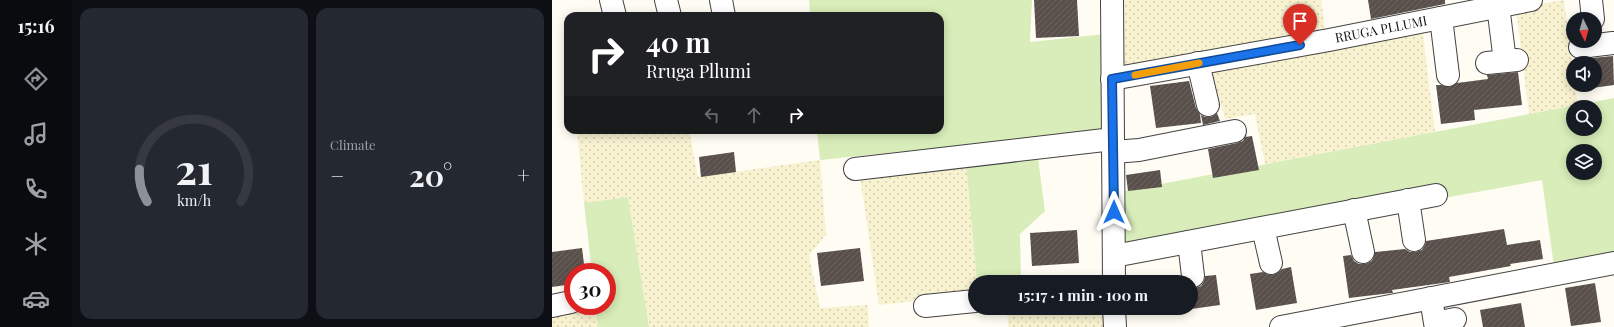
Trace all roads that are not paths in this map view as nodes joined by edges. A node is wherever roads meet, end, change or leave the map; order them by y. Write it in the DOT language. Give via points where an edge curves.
graph roads {
  1 [pos="611,0"];
  2 [pos="666,0"];
  3 [pos="721,0"];
  4 [pos="1112,0"];
  5 [pos="1531,0"];
  6 [pos="1591,0"];
  7 [pos="1498,6"];
  8 [pos="614,12"];
  9 [pos="669,12"];
  10 [pos="723,12"];
  11 [pos="1592,12"];
  12 [pos="1441,18"];
  13 [pos="1503,61"];
  14 [pos="1198,63"];
  15 [pos="1448,75"];
  16 [pos="1112,79"];
  17 [pos="1208,105"];
  18 [pos="1235,131"];
  19 [pos="1113,146"];
  20 [pos="855,169"];
  21 [pos="1436,195"];
  22 [pos="1408,200"];
  23 [pos="1354,210"];
  24 [pos="1263,228"];
  25 [pos="1414,240"];
  26 [pos="1189,242"];
  27 [pos="1362,252"];
  28 [pos="1114,256"];
  29 [pos="1271,263"];
  30 [pos="1614,263"];
  31 [pos="1562,273"];
  32 [pos="1114,275"];
  33 [pos="1193,275"];
  34 [pos="1584,280"];
  35 [pos="1430,298"];
  36 [pos="968,302"];
  37 [pos="925,306"];
  38 [pos="1114,315"];
  39 [pos="1374,318"];
  40 [pos="1455,319"];
  41 [pos="1115,327"];
  42 [pos="1281,327"];
  1 -- 8 [label="street"];
  2 -- 9 [label="street"];
  3 -- 10 [label="street"];
  4 -- 16 [label="street"];
  5 -- 7 [label="street, RRUGA PLLUMI"];
  6 -- 11 [label="street"];
  7 -- 12 [label="street, RRUGA PLLUMI"];
  7 -- 13 [label="street"];
  12 -- 14 [label="street, RRUGA PLLUMI"];
  12 -- 15 [label="street"];
  14 -- 16 [label="street, RRUGA PLLUMI"];
  14 -- 17 [label="street"];
  16 -- 19 [label="street"];
  18 -- 19 [label="street" via="1139,150"];
  19 -- 20 [label="street"];
  19 -- 28 [label="street"];
  21 -- 22 [label="street"];
  22 -- 23 [label="street"];
  22 -- 25 [label="street"];
  23 -- 24 [label="street"];
  23 -- 27 [label="street"];
  24 -- 26 [label="street"];
  24 -- 29 [label="street"];
  26 -- 28 [label="street"];
  26 -- 33 [label="street"];
  28 -- 32 [label="street"];
  30 -- 31 [label="street"];
  31 -- 34 [label="street" via="1566,283"];
  31 -- 35 [label="street" via="1501,294"];
  35 -- 39 [label="street"];
  35 -- 40 [label="street" via="1435,323"];
  36 -- 37 [label="street"];
  38 -- 41 [label="street"];
  39 -- 42 [label="street"];
}
